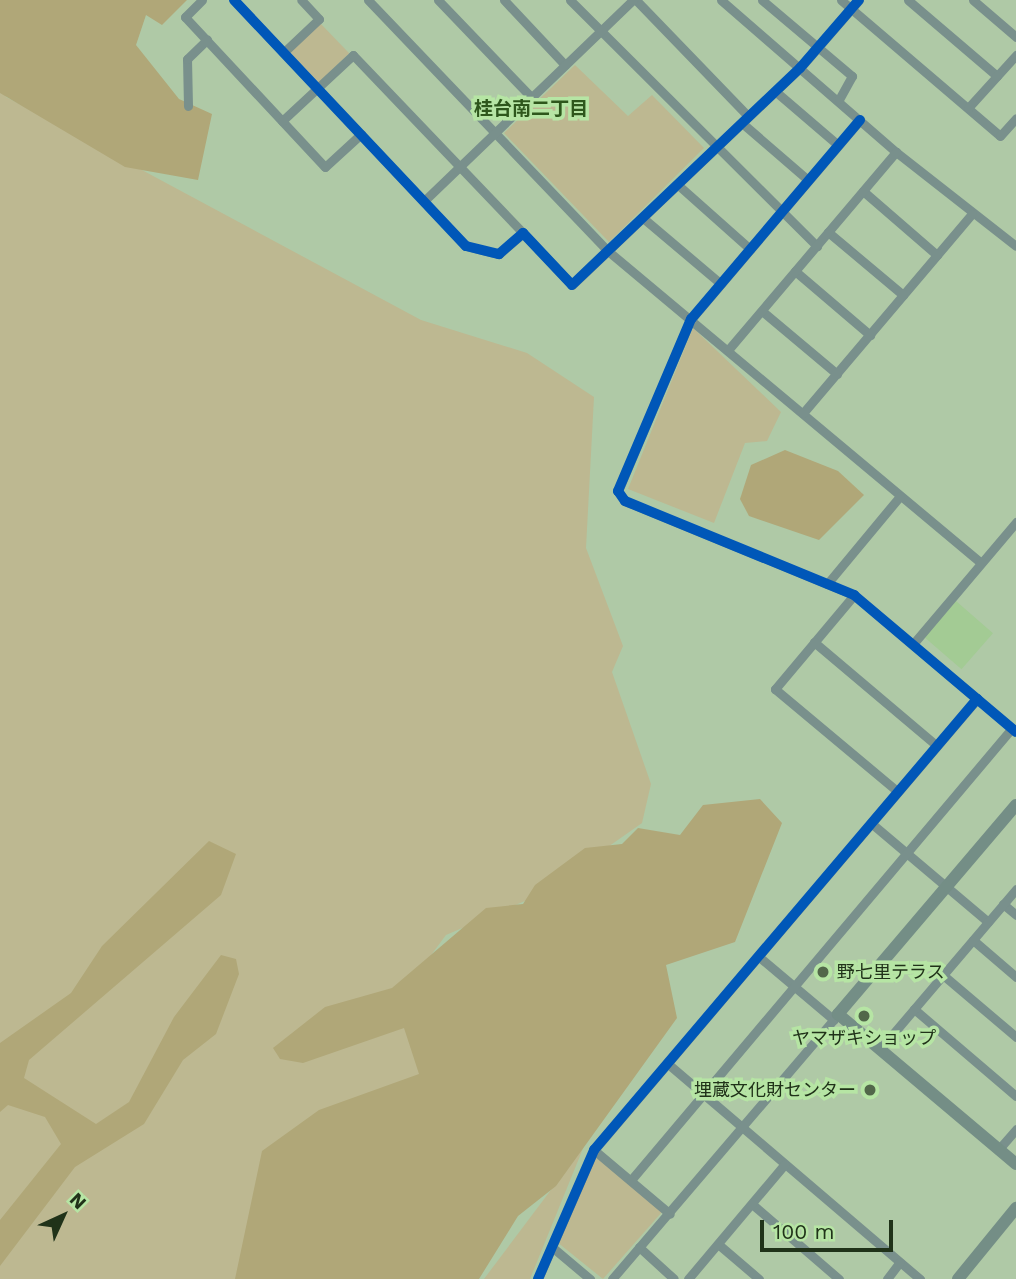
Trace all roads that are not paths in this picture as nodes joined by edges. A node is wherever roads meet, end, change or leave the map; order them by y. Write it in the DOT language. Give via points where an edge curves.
graph roads {
  1 [pos="202,0"];
  2 [pos="234,0"];
  3 [pos="301,0"];
  4 [pos="369,0"];
  5 [pos="438,0"];
  6 [pos="504,0"];
  7 [pos="570,0"];
  8 [pos="635,0"];
  9 [pos="721,0"];
  10 [pos="762,0"];
  11 [pos="841,0"];
  12 [pos="859,0"];
  13 [pos="908,0"];
  14 [pos="972,0"];
  15 [pos="852,9"];
  16 [pos="601,32"];
  17 [pos="1016,37"];
  18 [pos="207,40"];
  19 [pos="817,48"];
  20 [pos="284,52"];
  21 [pos="1016,55"];
  22 [pos="565,65"];
  23 [pos="800,68"];
  24 [pos="997,76"];
  25 [pos="317,86"];
  26 [pos="775,91"];
  27 [pos="531,97"];
  28 [pos="839,99"];
  29 [pos="188,106"];
  30 [pos="968,108"];
  31 [pos="1016,118"];
  32 [pos="745,120"];
  33 [pos="860,120"];
  34 [pos="282,121"];
  35 [pos="495,132"];
  36 [pos="361,134"];
  37 [pos="838,145"];
  38 [pos="714,150"];
  39 [pos="896,152"];
  40 [pos="460,166"];
  41 [pos="808,180"];
  42 [pos="677,184"];
  43 [pos="863,191"];
  44 [pos="425,200"];
  45 [pos="779,214"];
  46 [pos="972,214"];
  47 [pos="643,218"];
  48 [pos="828,232"];
  49 [pos="523,233"];
  50 [pos="817,246"];
  51 [pos="1016,246"];
  52 [pos="750,249"];
  53 [pos="608,250"];
  54 [pos="937,255"];
  55 [pos="795,271"];
  56 [pos="721,284"];
  57 [pos="904,295"];
  58 [pos="762,311"];
  59 [pos="691,319"];
  60 [pos="870,335"];
  61 [pos="728,350"];
  62 [pos="837,374"];
  63 [pos="803,413"];
  64 [pos="901,496"];
  65 [pos="1016,522"];
  66 [pos="981,563"];
  67 [pos="827,584"];
  68 [pos="854,595"];
  69 [pos="814,642"];
  70 [pos="913,644"];
  71 [pos="977,699"];
  72 [pos="1014,730"];
  73 [pos="937,746"];
  74 [pos="898,792"];
  75 [pos="1016,805"];
  76 [pos="871,824"];
  77 [pos="906,853"];
  78 [pos="947,887"];
  79 [pos="1016,889"];
  80 [pos="1003,904"];
  81 [pos="1016,915"];
  82 [pos="988,922"];
  83 [pos="973,940"];
  84 [pos="758,956"];
  85 [pos="943,975"];
  86 [pos="1016,977"];
  87 [pos="794,986"];
  88 [pos="914,1009"];
  89 [pos="836,1017"];
  90 [pos="1016,1037"];
  91 [pos="880,1049"];
  92 [pos="667,1063"];
  93 [pos="702,1094"];
  94 [pos="1016,1096"];
  95 [pos="743,1129"];
  96 [pos="1016,1129"];
  97 [pos="594,1150"];
  98 [pos="998,1150"];
  99 [pos="785,1164"];
  100 [pos="1016,1164"];
  101 [pos="631,1180"];
  102 [pos="752,1205"];
  103 [pos="1016,1208"];
  104 [pos="670,1214"];
  105 [pos="718,1244"];
  106 [pos="552,1247"];
  107 [pos="639,1247"];
  108 [pos="900,1262"];
  109 [pos="538,1279"];
  110 [pos="590,1279"];
  111 [pos="612,1279"];
  112 [pos="674,1279"];
  113 [pos="688,1279"];
  114 [pos="759,1279"];
  115 [pos="839,1279"];
  116 [pos="887,1279"];
  117 [pos="920,1279"];
  118 [pos="958,1279"];
  1 -- 18 [label="street" via="185,17"];
  2 -- 20 [label="street"];
  3 -- 20 [label="street" via="319,19"];
  4 -- 35 [label="street"];
  5 -- 27 [label="street"];
  6 -- 22 [label="street"];
  7 -- 16 [label="street"];
  8 -- 16 [label="street"];
  8 -- 32 [label="street"];
  9 -- 23 [label="street"];
  10 -- 19 [label="street"];
  11 -- 15 [label="street"];
  12 -- 15 [label="street"];
  13 -- 24 [label="street"];
  14 -- 17 [label="street"];
  15 -- 19 [label="street"];
  15 -- 30 [label="street"];
  16 -- 22 [label="street"];
  16 -- 38 [label="street"];
  18 -- 29 [label="street" via="187,59"];
  18 -- 34 [label="street"];
  19 -- 23 [label="street"];
  19 -- 28 [label="street" via="852,76"];
  20 -- 25 [label="street"];
  21 -- 24 [label="street"];
  22 -- 27 [label="street"];
  23 -- 26 [label="street"];
  23 -- 28 [label="street"];
  24 -- 30 [label="street"];
  25 -- 34 [label="street"];
  25 -- 36 [label="street"];
  25 -- 40 [label="street" via="353,55"];
  26 -- 32 [label="street"];
  26 -- 37 [label="street"];
  27 -- 35 [label="street"];
  28 -- 33 [label="street"];
  30 -- 31 [label="street" via="1000,136"];
  32 -- 38 [label="street"];
  32 -- 41 [label="street"];
  33 -- 37 [label="street"];
  33 -- 39 [label="street"];
  34 -- 36 [label="street" via="325,167"];
  35 -- 40 [label="street"];
  35 -- 53 [label="street"];
  36 -- 44 [label="street"];
  37 -- 41 [label="street"];
  38 -- 42 [label="street"];
  38 -- 45 [label="street"];
  39 -- 43 [label="street"];
  39 -- 46 [label="street"];
  40 -- 44 [label="street"];
  40 -- 49 [label="street"];
  41 -- 45 [label="street"];
  42 -- 47 [label="street"];
  42 -- 52 [label="street"];
  43 -- 48 [label="street"];
  43 -- 54 [label="street"];
  44 -- 49 [label="street" via="466,246 499,254"];
  45 -- 50 [label="street"];
  45 -- 52 [label="street"];
  46 -- 51 [label="street"];
  46 -- 54 [label="street"];
  47 -- 53 [label="street"];
  47 -- 56 [label="street"];
  48 -- 50 [label="street"];
  48 -- 57 [label="street"];
  49 -- 53 [label="street" via="572,285"];
  50 -- 55 [label="street"];
  52 -- 56 [label="street"];
  53 -- 59 [label="street"];
  54 -- 57 [label="street"];
  55 -- 58 [label="street"];
  55 -- 60 [label="street"];
  56 -- 59 [label="street"];
  57 -- 60 [label="street"];
  58 -- 61 [label="street"];
  58 -- 62 [label="street"];
  59 -- 61 [label="street"];
  59 -- 67 [label="street" via="618,491 625,501"];
  60 -- 62 [label="street"];
  61 -- 63 [label="street"];
  62 -- 63 [label="street"];
  63 -- 64 [label="street"];
  64 -- 66 [label="street"];
  64 -- 67 [label="street"];
  65 -- 66 [label="street"];
  66 -- 70 [label="street"];
  67 -- 68 [label="street"];
  68 -- 69 [label="street"];
  68 -- 70 [label="street"];
  69 -- 73 [label="street"];
  69 -- 74 [label="street" via="775,689"];
  70 -- 71 [label="street"];
  71 -- 72 [label="street"];
  71 -- 73 [label="street"];
  72 -- 77 [label="street"];
  73 -- 74 [label="street"];
  74 -- 76 [label="street"];
  75 -- 78 [label="street"];
  76 -- 77 [label="street"];
  76 -- 84 [label="street"];
  77 -- 78 [label="street"];
  77 -- 87 [label="street"];
  78 -- 82 [label="street"];
  78 -- 89 [label="street"];
  79 -- 80 [label="street"];
  80 -- 81 [label="street"];
  80 -- 82 [label="street"];
  82 -- 83 [label="street"];
  83 -- 85 [label="street"];
  83 -- 86 [label="street"];
  84 -- 87 [label="street"];
  84 -- 92 [label="street"];
  85 -- 88 [label="street"];
  85 -- 90 [label="street"];
  87 -- 89 [label="street"];
  87 -- 93 [label="street"];
  88 -- 91 [label="street"];
  88 -- 94 [label="street"];
  89 -- 91 [label="street"];
  89 -- 95 [label="street"];
  91 -- 98 [label="street"];
  92 -- 93 [label="street"];
  92 -- 97 [label="street"];
  93 -- 95 [label="street"];
  93 -- 101 [label="street"];
  95 -- 99 [label="street"];
  95 -- 104 [label="street"];
  96 -- 98 [label="street"];
  97 -- 101 [label="street"];
  97 -- 106 [label="street"];
  98 -- 100 [label="street"];
  99 -- 102 [label="street"];
  99 -- 108 [label="street"];
  101 -- 104 [label="street"];
  102 -- 105 [label="street"];
  102 -- 115 [label="street"];
  103 -- 118 [label="street"];
  104 -- 107 [label="street"];
  105 -- 113 [label="street"];
  105 -- 114 [label="street"];
  106 -- 109 [label="street"];
  106 -- 110 [label="street"];
  107 -- 111 [label="street"];
  107 -- 112 [label="street"];
  108 -- 116 [label="street"];
  108 -- 117 [label="street"];
}
